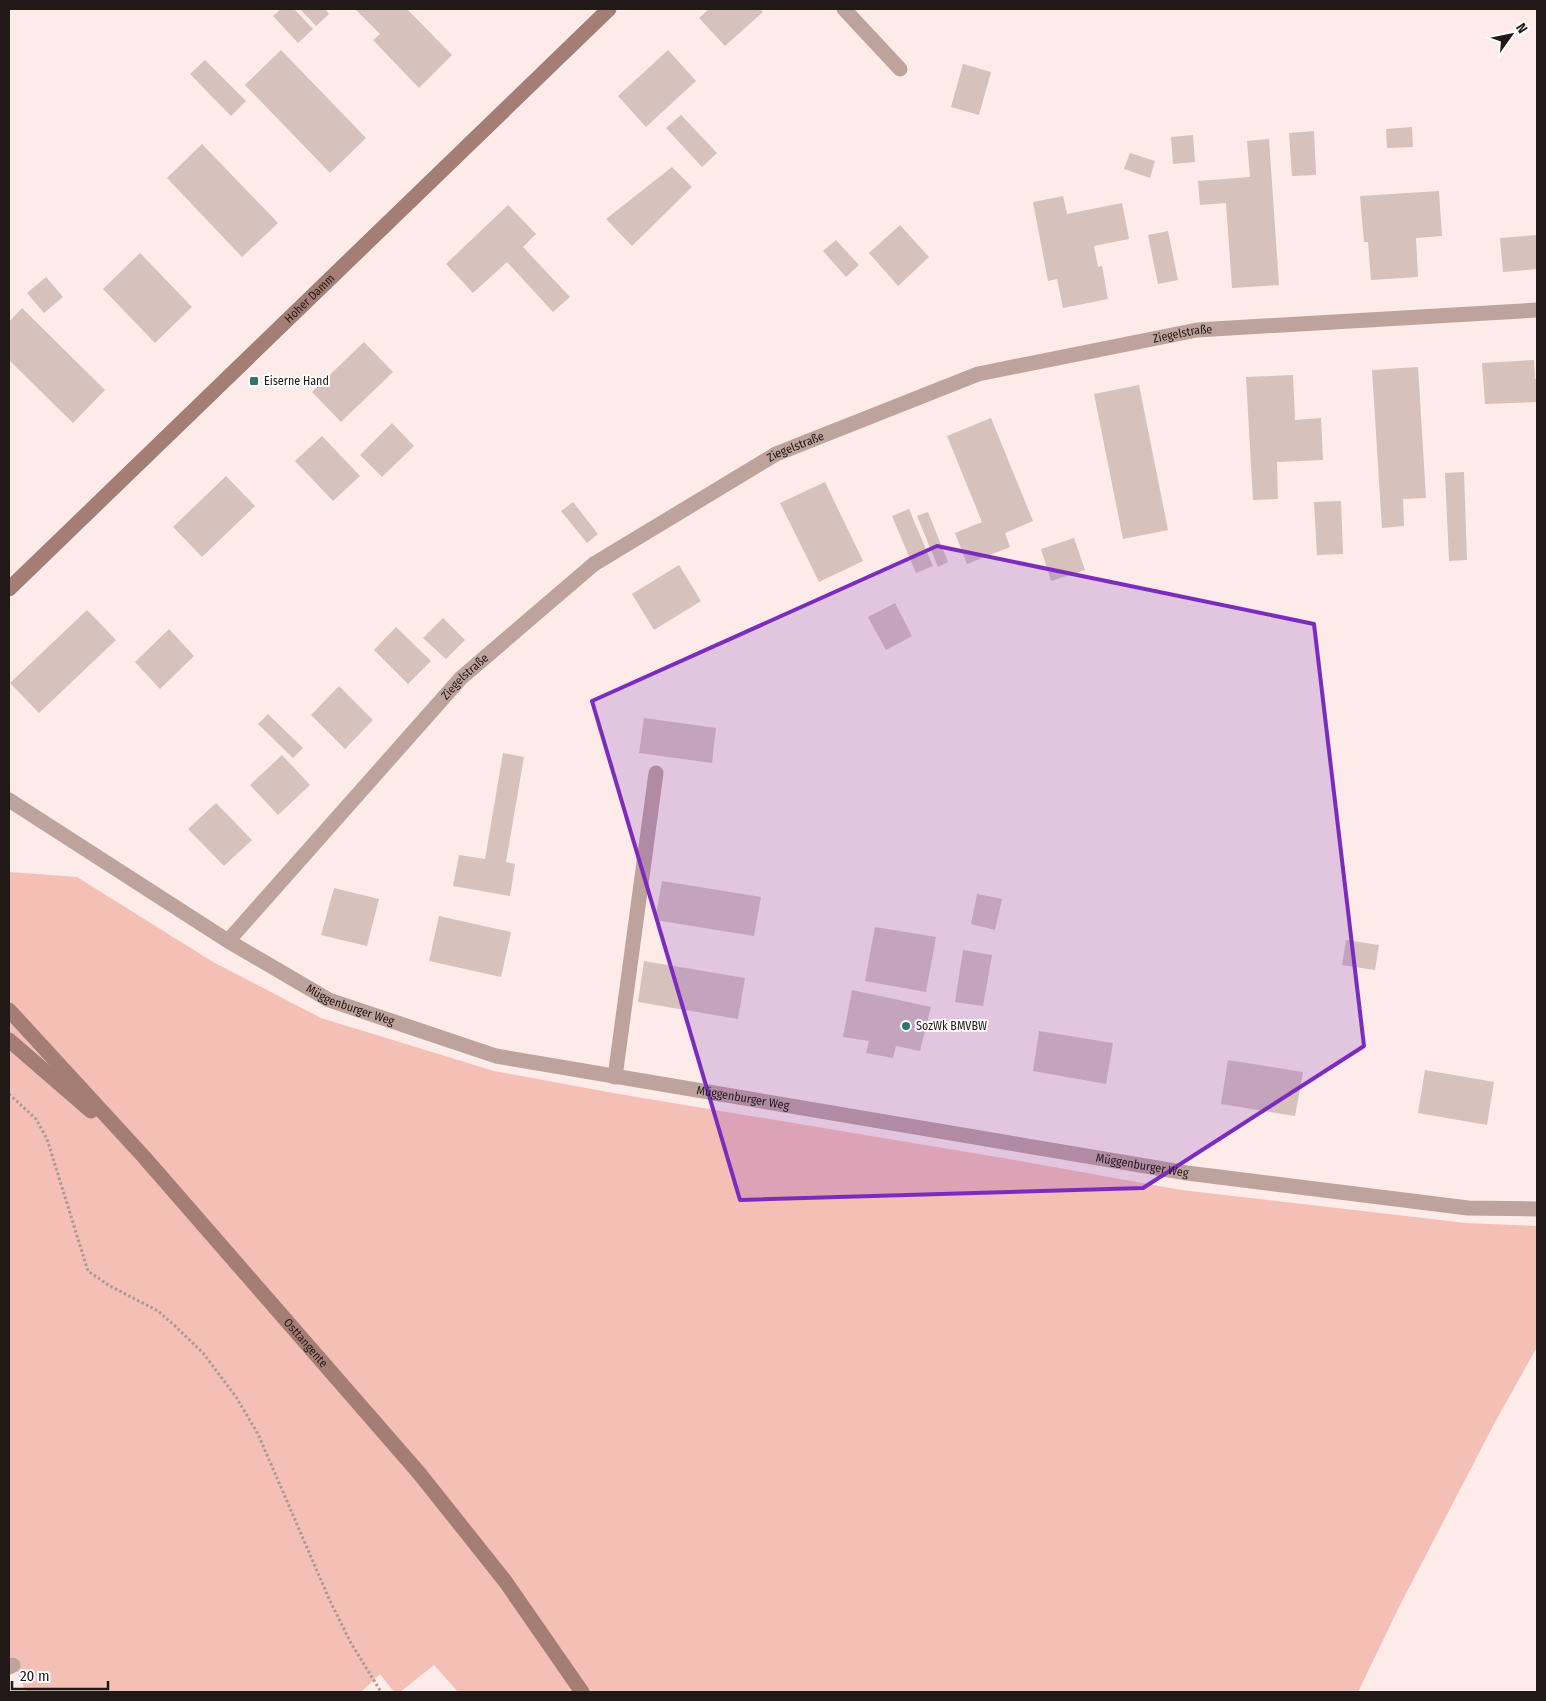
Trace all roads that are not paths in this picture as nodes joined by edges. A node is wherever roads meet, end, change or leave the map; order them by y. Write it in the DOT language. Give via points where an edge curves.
graph roads {
  1 [pos="609,9"];
  2 [pos="844,9"];
  3 [pos="900,69"];
  4 [pos="1537,310"];
  5 [pos="9,589"];
  6 [pos="656,773"];
  7 [pos="9,800"];
  8 [pos="228,941"];
  9 [pos="9,1010"];
  10 [pos="9,1040"];
  11 [pos="615,1077"];
  12 [pos="144,1157"];
  13 [pos="1537,1209"];
  14 [pos="582,1692"];
  1 -- 5 [label="main road, Hoher Damm"];
  2 -- 3 [label="street"];
  4 -- 8 [label="street, Ziegelstraße" via="1197,330 978,374 776,454 594,564 461,678"];
  6 -- 11 [label="street"];
  7 -- 8 [label="street, Müggenburger Weg"];
  8 -- 11 [label="street, Müggenburger Weg" via="329,1000 496,1056"];
  9 -- 12 [label="main road, Osttangente"];
  10 -- 12 [label="main road"];
  11 -- 13 [label="street, Müggenburger Weg" via="1187,1173 1468,1208"];
  12 -- 14 [label="main road, Osttangente" via="419,1473 505,1580"];
}
